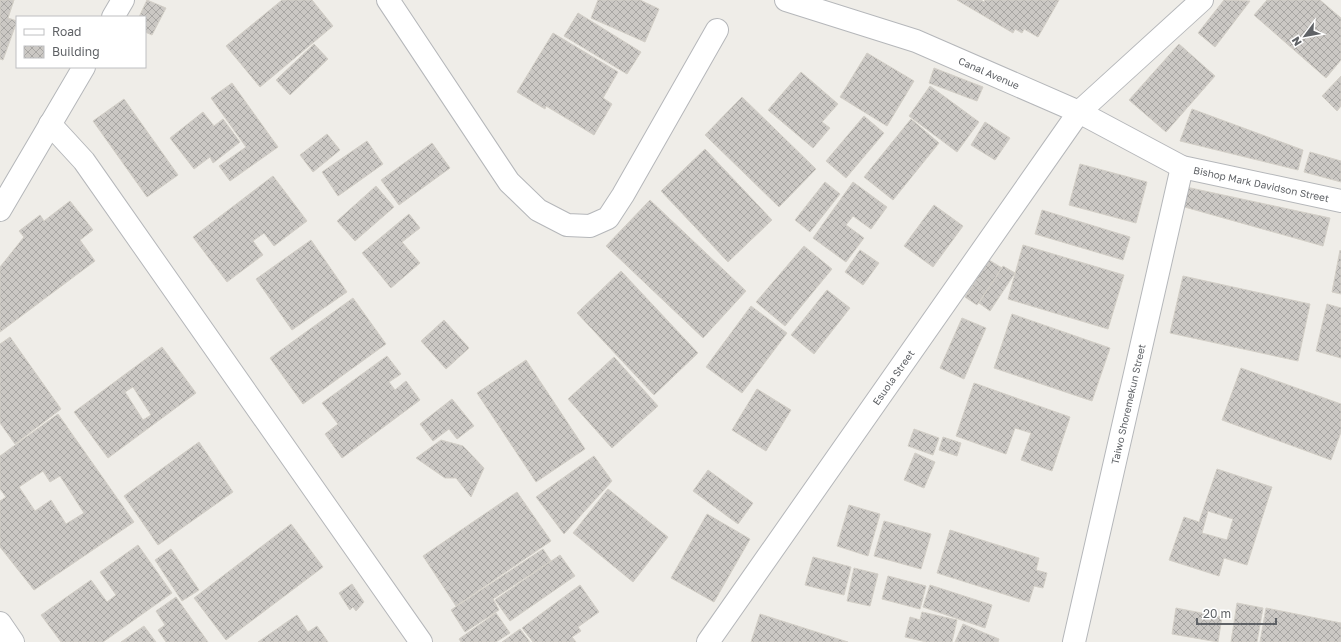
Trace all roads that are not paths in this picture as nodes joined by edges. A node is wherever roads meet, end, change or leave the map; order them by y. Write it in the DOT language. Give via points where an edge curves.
graph roads {
  1 [pos="123,0"];
  2 [pos="388,0"];
  3 [pos="786,0"];
  4 [pos="1202,0"];
  5 [pos="114,16"];
  6 [pos="717,30"];
  7 [pos="83,68"];
  8 [pos="1079,112"];
  9 [pos="50,124"];
  10 [pos="1182,167"];
  11 [pos="1341,201"];
  12 [pos="0,210"];
  13 [pos="0,623"];
  14 [pos="13,642"];
  15 [pos="421,642"];
  16 [pos="708,642"];
  17 [pos="1074,642"];
  1 -- 5 [label="street"];
  2 -- 6 [label="street" via="509,182 538,210 567,225 590,226 608,218"];
  3 -- 8 [label="street, Canal Avenue" via="916,41"];
  4 -- 8 [label="street, Esuola Street"];
  7 -- 9 [label="street"];
  8 -- 10 [label="street, Canal Avenue"];
  8 -- 16 [label="street, Esuola Street"];
  9 -- 12 [label="street"];
  9 -- 15 [label="street" via="84,161"];
  10 -- 11 [label="street, Bishop Mark Davidson Street"];
  10 -- 17 [label="street, Taiwo Shoremekun Street"];
  13 -- 14 [label="street"];
}
